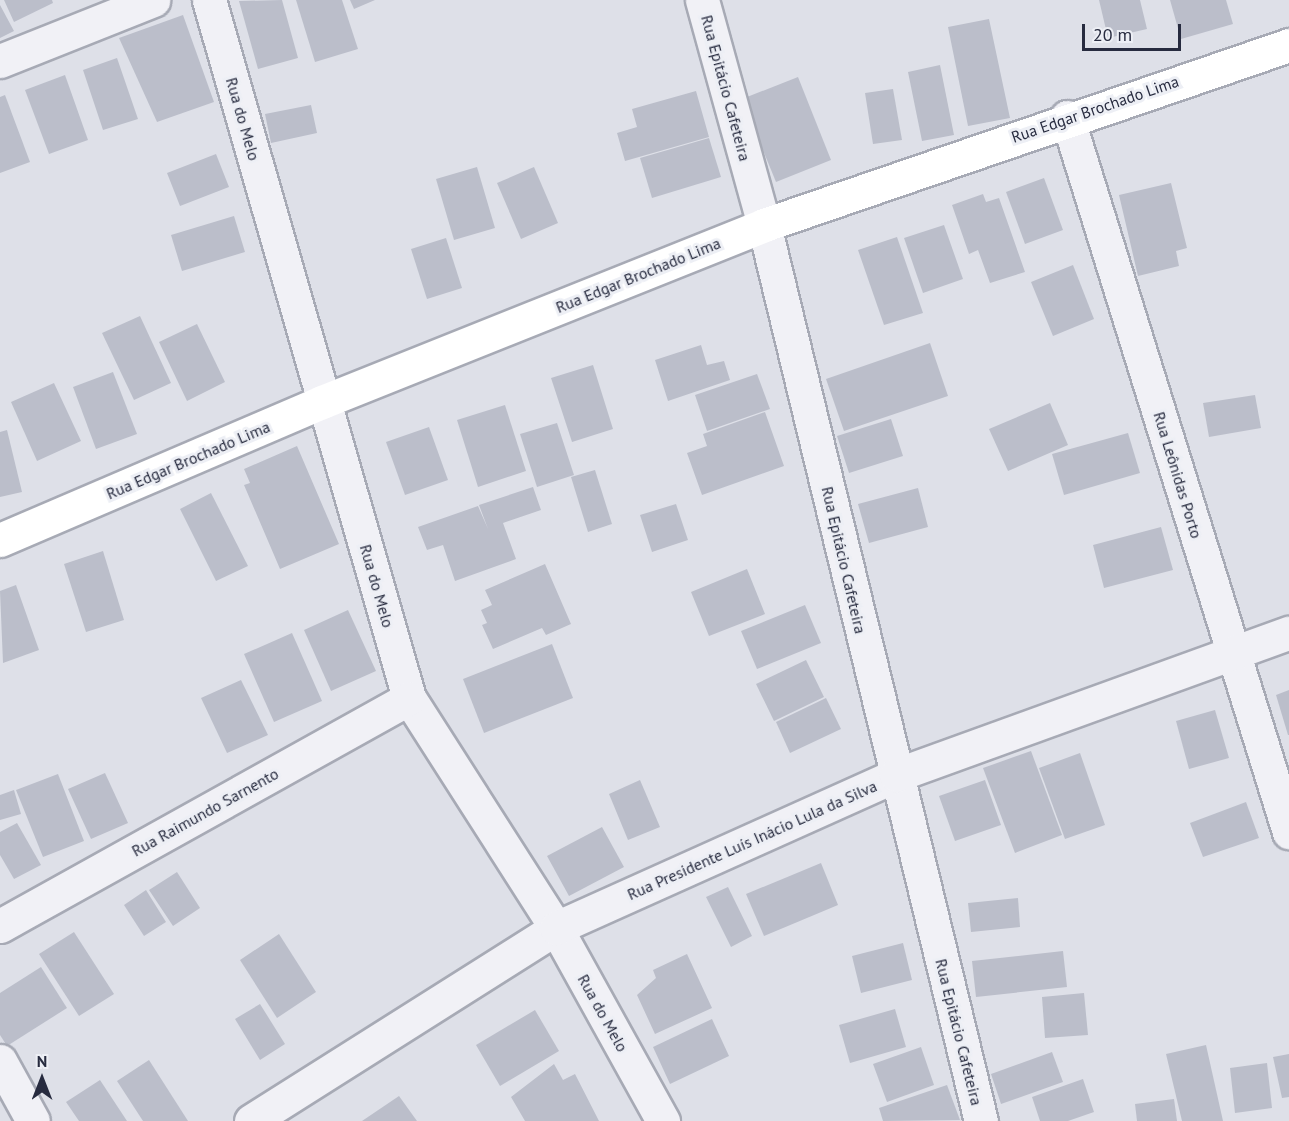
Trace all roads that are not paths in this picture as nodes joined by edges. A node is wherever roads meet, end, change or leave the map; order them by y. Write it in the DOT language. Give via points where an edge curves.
graph roads {
  1 [pos="153,0"];
  2 [pos="209,0"];
  3 [pos="702,0"];
  4 [pos="1289,45"];
  5 [pos="0,61"];
  6 [pos="1067,117"];
  7 [pos="764,225"];
  8 [pos="322,402"];
  9 [pos="0,540"];
  10 [pos="1289,633"];
  11 [pos="1233,651"];
  12 [pos="410,698"];
  13 [pos="896,775"];
  14 [pos="1289,832"];
  15 [pos="0,926"];
  16 [pos="556,928"];
  17 [pos="0,1061"];
  18 [pos="33,1121"];
  19 [pos="251,1121"];
  20 [pos="663,1121"];
  21 [pos="981,1121"];
  1 -- 5 [label="street"];
  2 -- 8 [label="street, Rua do Melo"];
  3 -- 7 [label="street, Rua Epitácio Cafeteira"];
  4 -- 6 [label="main road, Rua Edgar Brochado Lima"];
  6 -- 7 [label="main road, Rua Edgar Brochado Lima"];
  6 -- 11 [label="street, Rua Leônidas Porto"];
  7 -- 8 [label="main road, Rua Edgar Brochado Lima"];
  7 -- 13 [label="street, Rua Epitácio Cafeteira"];
  8 -- 9 [label="main road, Rua Edgar Brochado Lima"];
  8 -- 12 [label="street, Rua do Melo"];
  10 -- 11 [label="street, Rua Presidente Luís Inácio Lula da Silva"];
  11 -- 13 [label="street, Rua Presidente Luís Inácio Lula da Silva"];
  11 -- 14 [label="street, Rua Leônidas Porto"];
  12 -- 15 [label="street, Rua Raimundo Sarnento"];
  12 -- 16 [label="street, Rua do Melo"];
  13 -- 16 [label="street, Rua Presidente Luís Inácio Lula da Silva"];
  13 -- 21 [label="street, Rua Epitácio Cafeteira"];
  16 -- 19 [label="street, Rua Presidente Luís Inácio Lula da Silva"];
  16 -- 20 [label="street, Rua do Melo"];
  17 -- 18 [label="street"];
}
